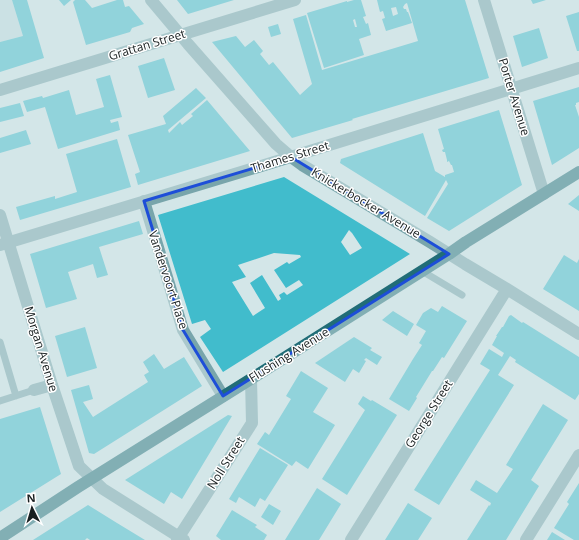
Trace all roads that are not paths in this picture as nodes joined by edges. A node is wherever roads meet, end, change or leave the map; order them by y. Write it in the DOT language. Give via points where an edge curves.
graph roads {
  1 [pos="151,0"];
  2 [pos="295,0"];
  3 [pos="484,0"];
  4 [pos="180,35"];
  5 [pos="579,68"];
  6 [pos="511,89"];
  7 [pos="0,90"];
  8 [pos="291,157"];
  9 [pos="579,172"];
  10 [pos="544,194"];
  11 [pos="144,201"];
  12 [pos="0,215"];
  13 [pos="4,244"];
  14 [pos="449,254"];
  15 [pos="422,271"];
  16 [pos="506,289"];
  17 [pos="462,295"];
  18 [pos="579,334"];
  19 [pos="0,342"];
  20 [pos="251,379"];
  21 [pos="52,385"];
  22 [pos="34,390"];
  23 [pos="16,396"];
  24 [pos="223,396"];
  25 [pos="0,401"];
  26 [pos="579,455"];
  27 [pos="92,479"];
  28 [pos="0,538"];
  29 [pos="180,539"];
  30 [pos="352,540"];
  31 [pos="526,540"];
  1 -- 4 [label="street, Knickerbocker Avenue"];
  2 -- 4 [label="street, Grattan Street"];
  3 -- 6 [label="street, Porter Avenue"];
  4 -- 7 [label="street, Grattan Street"];
  4 -- 8 [label="street, Knickerbocker Avenue" via="276,144"];
  5 -- 6 [label="street, Thames Street"];
  6 -- 8 [label="street, Thames Street"];
  6 -- 10 [label="street, Porter Avenue"];
  8 -- 11 [label="street, Thames Street"];
  8 -- 14 [label="street, Knickerbocker Avenue"];
  9 -- 10 [label="main road, Flushing Avenue"];
  10 -- 14 [label="main road, Flushing Avenue"];
  11 -- 13 [label="street, Thames Street"];
  11 -- 24 [label="street, Vandervoort Place" via="183,330"];
  12 -- 13 [label="street, Morgan Avenue"];
  13 -- 21 [label="street, Morgan Avenue"];
  14 -- 15 [label="main road, Flushing Avenue"];
  14 -- 16 [label="street, Knickerbocker Avenue"];
  15 -- 17 [label="lane"];
  15 -- 20 [label="main road, Flushing Avenue"];
  16 -- 18 [label="street, Knickerbocker Avenue"];
  16 -- 30 [label="street, George Street"];
  19 -- 23 [label="lane"];
  20 -- 24 [label="main road, Flushing Avenue"];
  20 -- 29 [label="street, Noll Street" via="252,422"];
  21 -- 22 [label="street"];
  21 -- 27 [label="street, Morgan Avenue" via="79,466"];
  22 -- 23 [label="lane"];
  23 -- 25 [label="lane"];
  24 -- 27 [label="main road, Flushing Avenue"];
  26 -- 31 [label="street"];
  27 -- 28 [label="main road, Flushing Avenue"];
  27 -- 29 [label="street, Morgan Avenue" via="103,489"];
}
